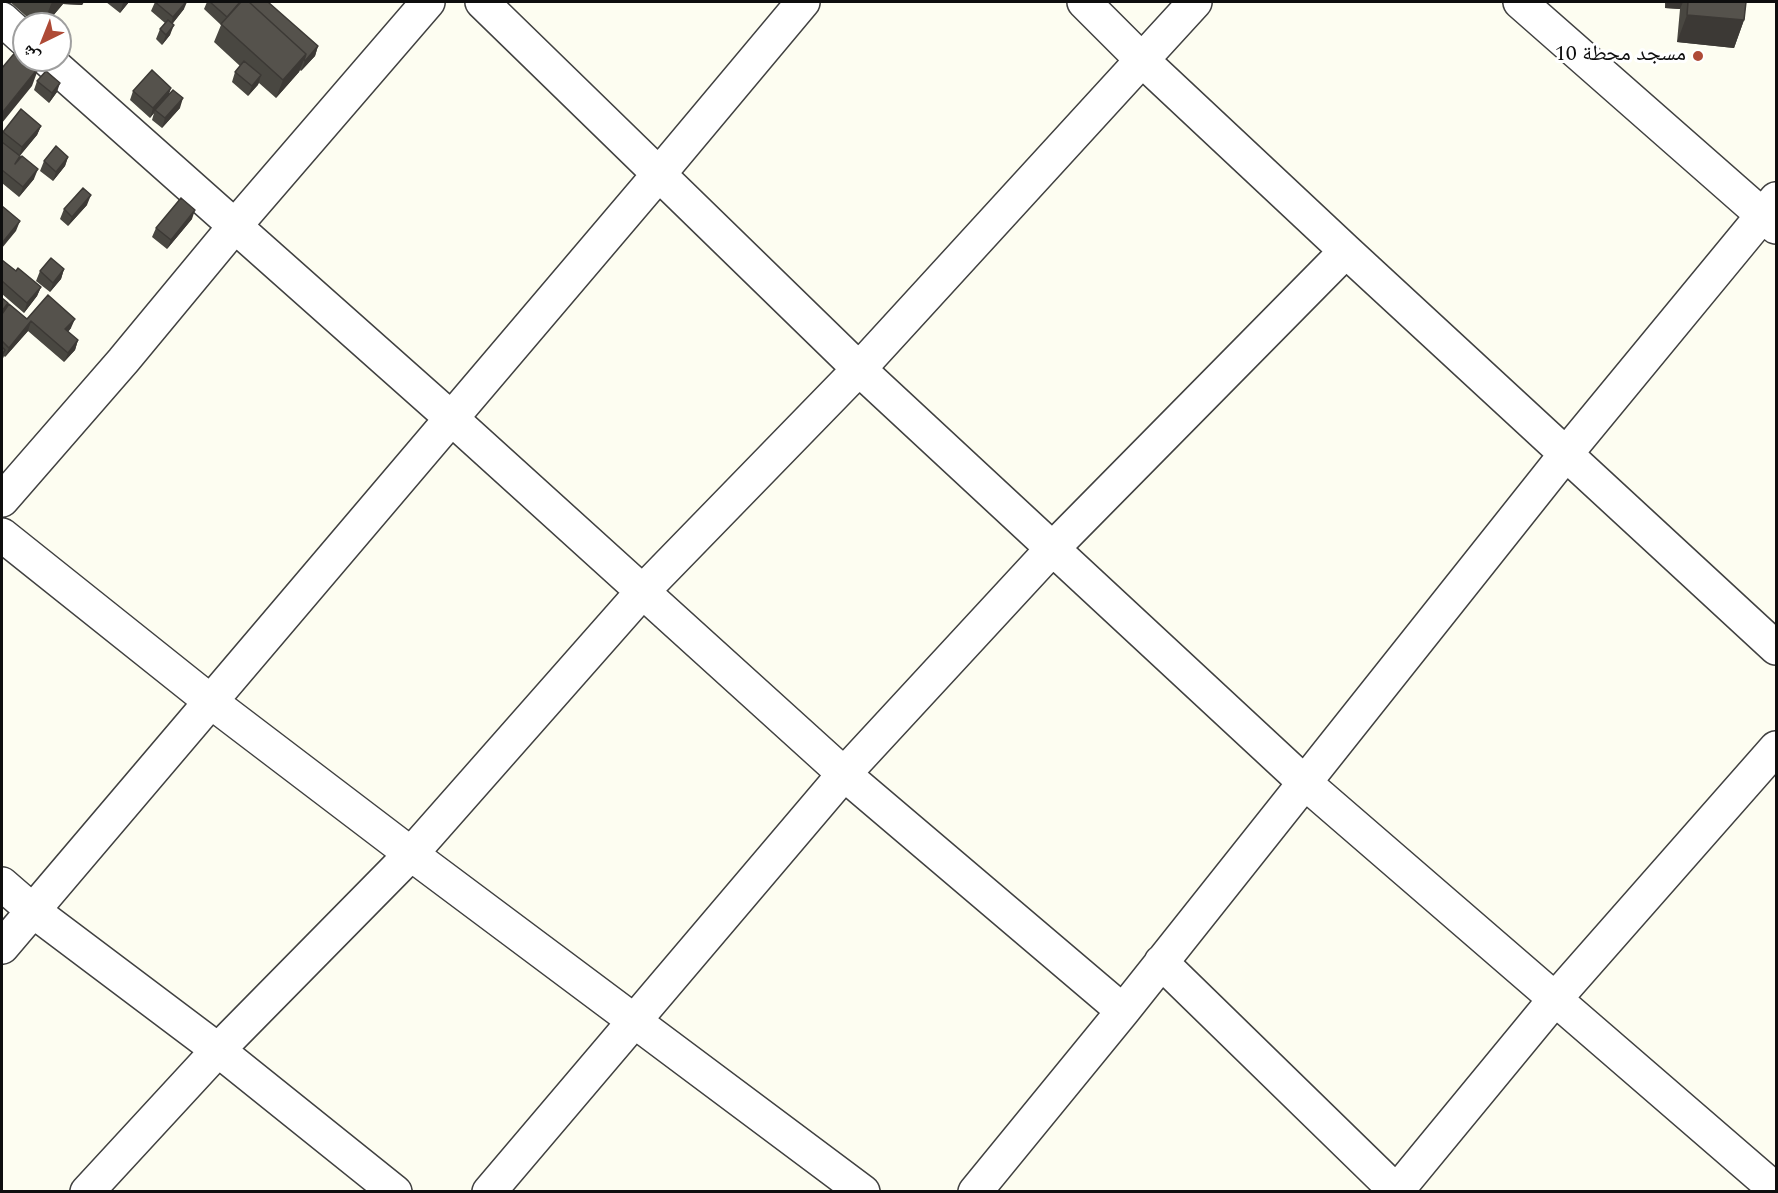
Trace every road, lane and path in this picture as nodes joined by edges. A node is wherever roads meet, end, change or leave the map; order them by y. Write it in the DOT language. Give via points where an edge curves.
graph roads {
  1 [pos="428,2"];
  2 [pos="482,2"];
  3 [pos="803,2"];
  4 [pos="1084,2"];
  5 [pos="1195,2"];
  6 [pos="1520,2"];
  7 [pos="1142,59"];
  8 [pos="61,72"];
  9 [pos="659,174"];
  10 [pos="1772,214"];
  11 [pos="234,226"];
  12 [pos="1346,251"];
  13 [pos="859,369"];
  14 [pos="451,418"];
  15 [pos="1565,454"];
  16 [pos="2,500"];
  17 [pos="2,535"];
  18 [pos="1052,549"];
  19 [pos="643,591"];
  20 [pos="1776,648"];
  21 [pos="210,701"];
  22 [pos="1776,748"];
  23 [pos="844,774"];
  24 [pos="1304,782"];
  25 [pos="411,854"];
  26 [pos="2,884"];
  27 [pos="32,910"];
  28 [pos="2,947"];
  29 [pos="1161,962"];
  30 [pos="1555,999"];
  31 [pos="1123,1011"];
  32 [pos="634,1021"];
  33 [pos="218,1050"];
  34 [pos="1776,1190"];
  35 [pos="87,1191"];
  36 [pos="395,1191"];
  37 [pos="489,1191"];
  38 [pos="863,1191"];
  39 [pos="975,1191"];
  40 [pos="1396,1191"];
  1 -- 11 [label="street"];
  2 -- 9 [label="street"];
  3 -- 9 [label="street"];
  4 -- 7 [label="street"];
  5 -- 7 [label="street"];
  6 -- 10 [label="street"];
  7 -- 12 [label="street"];
  7 -- 13 [label="street"];
  8 -- 11 [label="street"];
  9 -- 13 [label="street"];
  9 -- 14 [label="street"];
  10 -- 15 [label="street"];
  11 -- 14 [label="street"];
  11 -- 16 [label="street"];
  12 -- 15 [label="street"];
  12 -- 18 [label="street"];
  13 -- 18 [label="street"];
  13 -- 19 [label="street"];
  14 -- 19 [label="street"];
  14 -- 21 [label="street"];
  15 -- 20 [label="street"];
  15 -- 24 [label="street"];
  17 -- 21 [label="street"];
  18 -- 23 [label="street"];
  18 -- 24 [label="street"];
  19 -- 23 [label="street"];
  19 -- 25 [label="street"];
  21 -- 25 [label="street"];
  21 -- 27 [label="street"];
  22 -- 30 [label="street"];
  23 -- 31 [label="street"];
  23 -- 32 [label="street"];
  24 -- 29 [label="street"];
  24 -- 30 [label="street"];
  25 -- 32 [label="street"];
  25 -- 33 [label="street"];
  26 -- 27 [label="street"];
  27 -- 28 [label="street"];
  27 -- 33 [label="street"];
  29 -- 31 [label="street"];
  29 -- 40 [label="street"];
  30 -- 34 [label="street"];
  30 -- 40 [label="street"];
  31 -- 39 [label="street"];
  32 -- 37 [label="street"];
  32 -- 38 [label="street"];
  33 -- 35 [label="street"];
  33 -- 36 [label="street"];
}
